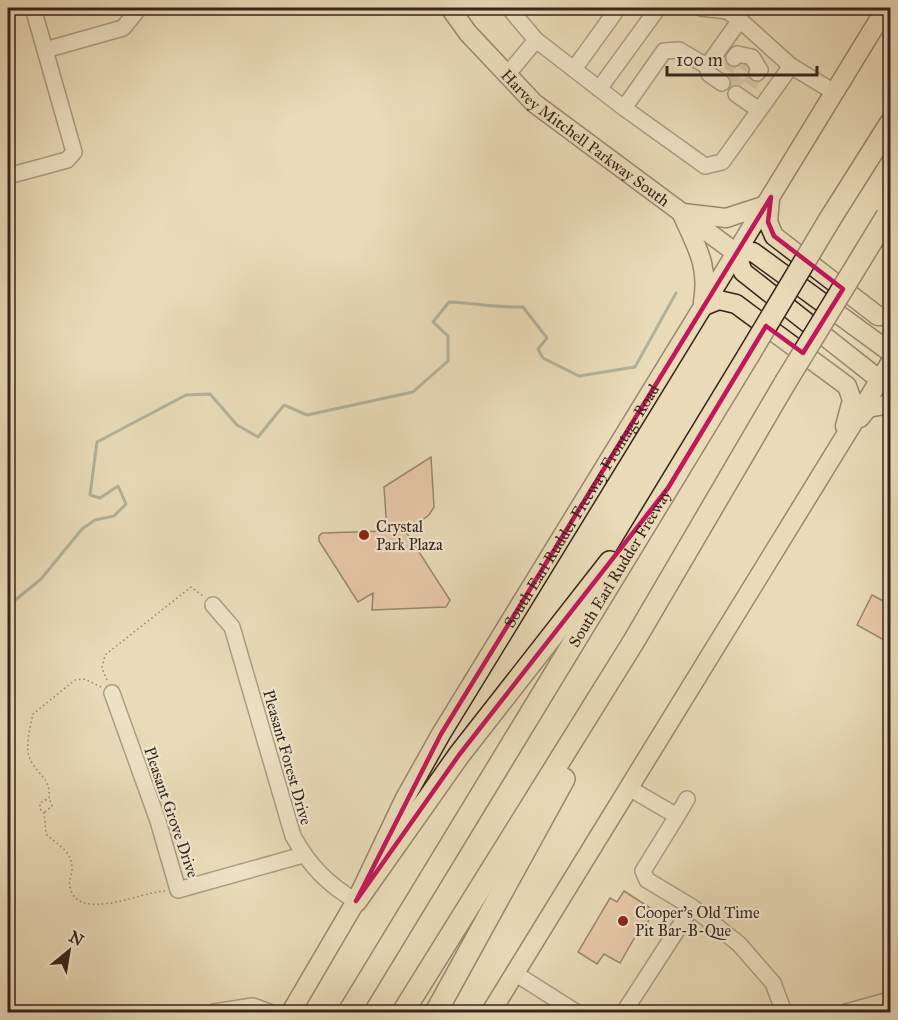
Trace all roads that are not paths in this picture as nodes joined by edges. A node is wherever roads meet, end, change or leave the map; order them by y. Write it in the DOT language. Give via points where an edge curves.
graph roads {
  1 [pos="33,8"];
  2 [pos="450,8"];
  3 [pos="509,8"];
  4 [pos="618,8"];
  5 [pos="658,8"];
  6 [pos="701,8"];
  7 [pos="886,8"];
  8 [pos="135,10"];
  9 [pos="740,20"];
  10 [pos="536,40"];
  11 [pos="763,41"];
  12 [pos="45,50"];
  13 [pos="707,66"];
  14 [pos="791,66"];
  15 [pos="574,69"];
  16 [pos="507,75"];
  17 [pos="738,76"];
  18 [pos="599,89"];
  19 [pos="834,92"];
  20 [pos="624,108"];
  21 [pos="759,110"];
  22 [pos="891,124"];
  23 [pos="8,176"];
  24 [pos="768,201"];
  25 [pos="682,213"];
  26 [pos="889,213"];
  27 [pos="736,253"];
  28 [pos="703,309"];
  29 [pos="891,316"];
  30 [pos="891,352"];
  31 [pos="891,363"];
  32 [pos="885,384"];
  33 [pos="891,404"];
  34 [pos="846,435"];
  35 [pos="668,488"];
  36 [pos="213,605"];
  37 [pos="634,641"];
  38 [pos="111,693"];
  39 [pos="629,789"];
  40 [pos="687,799"];
  41 [pos="677,816"];
  42 [pos="303,855"];
  43 [pos="356,901"];
  44 [pos="692,908"];
  45 [pos="516,974"];
  46 [pos="891,1000"];
  47 [pos="214,1012"];
  48 [pos="269,1012"];
  49 [pos="291,1012"];
  50 [pos="349,1012"];
  51 [pos="404,1012"];
  52 [pos="436,1012"];
  53 [pos="491,1012"];
  54 [pos="576,1012"];
  55 [pos="624,1012"];
  56 [pos="784,1012"];
  57 [pos="846,1012"];
  1 -- 12 [label="street"];
  2 -- 16 [label="main road, Harvey Mitchell Parkway South"];
  3 -- 10 [label="street"];
  4 -- 15 [label="street"];
  5 -- 18 [label="street"];
  6 -- 9 [label="street" via="727,10"];
  7 -- 19 [label="main road, South Earl Rudder Freeway Frontage Road"];
  8 -- 12 [label="street" via="123,28"];
  9 -- 11 [label="street"];
  9 -- 13 [label="street"];
  10 -- 15 [label="street"];
  10 -- 16 [label="street"];
  11 -- 14 [label="street"];
  11 -- 17 [label="street"];
  12 -- 23 [label="street" via="74,152 67,160"];
  13 -- 17 [label="street" via="709,74"];
  13 -- 20 [label="street" via="678,50 664,51"];
  14 -- 19 [label="street"];
  14 -- 21 [label="street"];
  15 -- 18 [label="street"];
  16 -- 25 [label="main road, Harvey Mitchell Parkway South" via="543,110"];
  17 -- 21 [label="street"];
  18 -- 20 [label="street"];
  19 -- 24 [label="main road, South Earl Rudder Freeway Frontage Road"];
  20 -- 21 [label="street" via="705,166 722,162"];
  22 -- 35 [label="highway, South Earl Rudder Freeway, bridge"];
  24 -- 25 [label="main road" via="726,218"];
  24 -- 27 [label="main road, South Earl Rudder Freeway Frontage Road"];
  24 -- 29 [label="main road" via="768,222 774,236 878,316"];
  25 -- 27 [label="main road, Harvey Mitchell Parkway South"];
  25 -- 28 [label="main road" via="705,267"];
  26 -- 37 [label="highway, bridge"];
  27 -- 28 [label="main road, South Earl Rudder Freeway Frontage Road"];
  27 -- 30 [label="main road, Harvey Mitchell Parkway South" via="753,252"];
  27 -- 32 [label="main road, Harvey Mitchell Parkway South" via="743,272"];
  28 -- 34 [label="main road" via="719,300 736,303 847,386 852,400"];
  28 -- 43 [label="main road, South Earl Rudder Freeway Frontage Road" via="441,734 404,800"];
  31 -- 32 [label="main road"];
  32 -- 34 [label="main road"];
  33 -- 34 [label="main road" via="868,408"];
  34 -- 39 [label="main road"];
  35 -- 43 [label="highway" via="459,755"];
  35 -- 50 [label="highway, South Earl Rudder Freeway"];
  36 -- 42 [label="street, Pleasant Forest Drive" via="232,627 286,818"];
  37 -- 51 [label="highway"];
  37 -- 52 [label="highway" via="619,679"];
  38 -- 42 [label="street, Pleasant Grove Drive" via="158,821 178,890"];
  39 -- 41 [label="street"];
  39 -- 45 [label="main road"];
  40 -- 41 [label="street"];
  41 -- 44 [label="street" via="643,871 647,880"];
  42 -- 43 [label="street, Pleasant Forest Drive" via="322,878"];
  43 -- 49 [label="main road, South Earl Rudder Freeway Frontage Road"];
  44 -- 55 [label="street"];
  44 -- 56 [label="street" via="739,944 773,983"];
  45 -- 53 [label="main road"];
  45 -- 54 [label="street"];
  46 -- 57 [label="street"];
  47 -- 48 [label="street" via="253,1006"];
}
